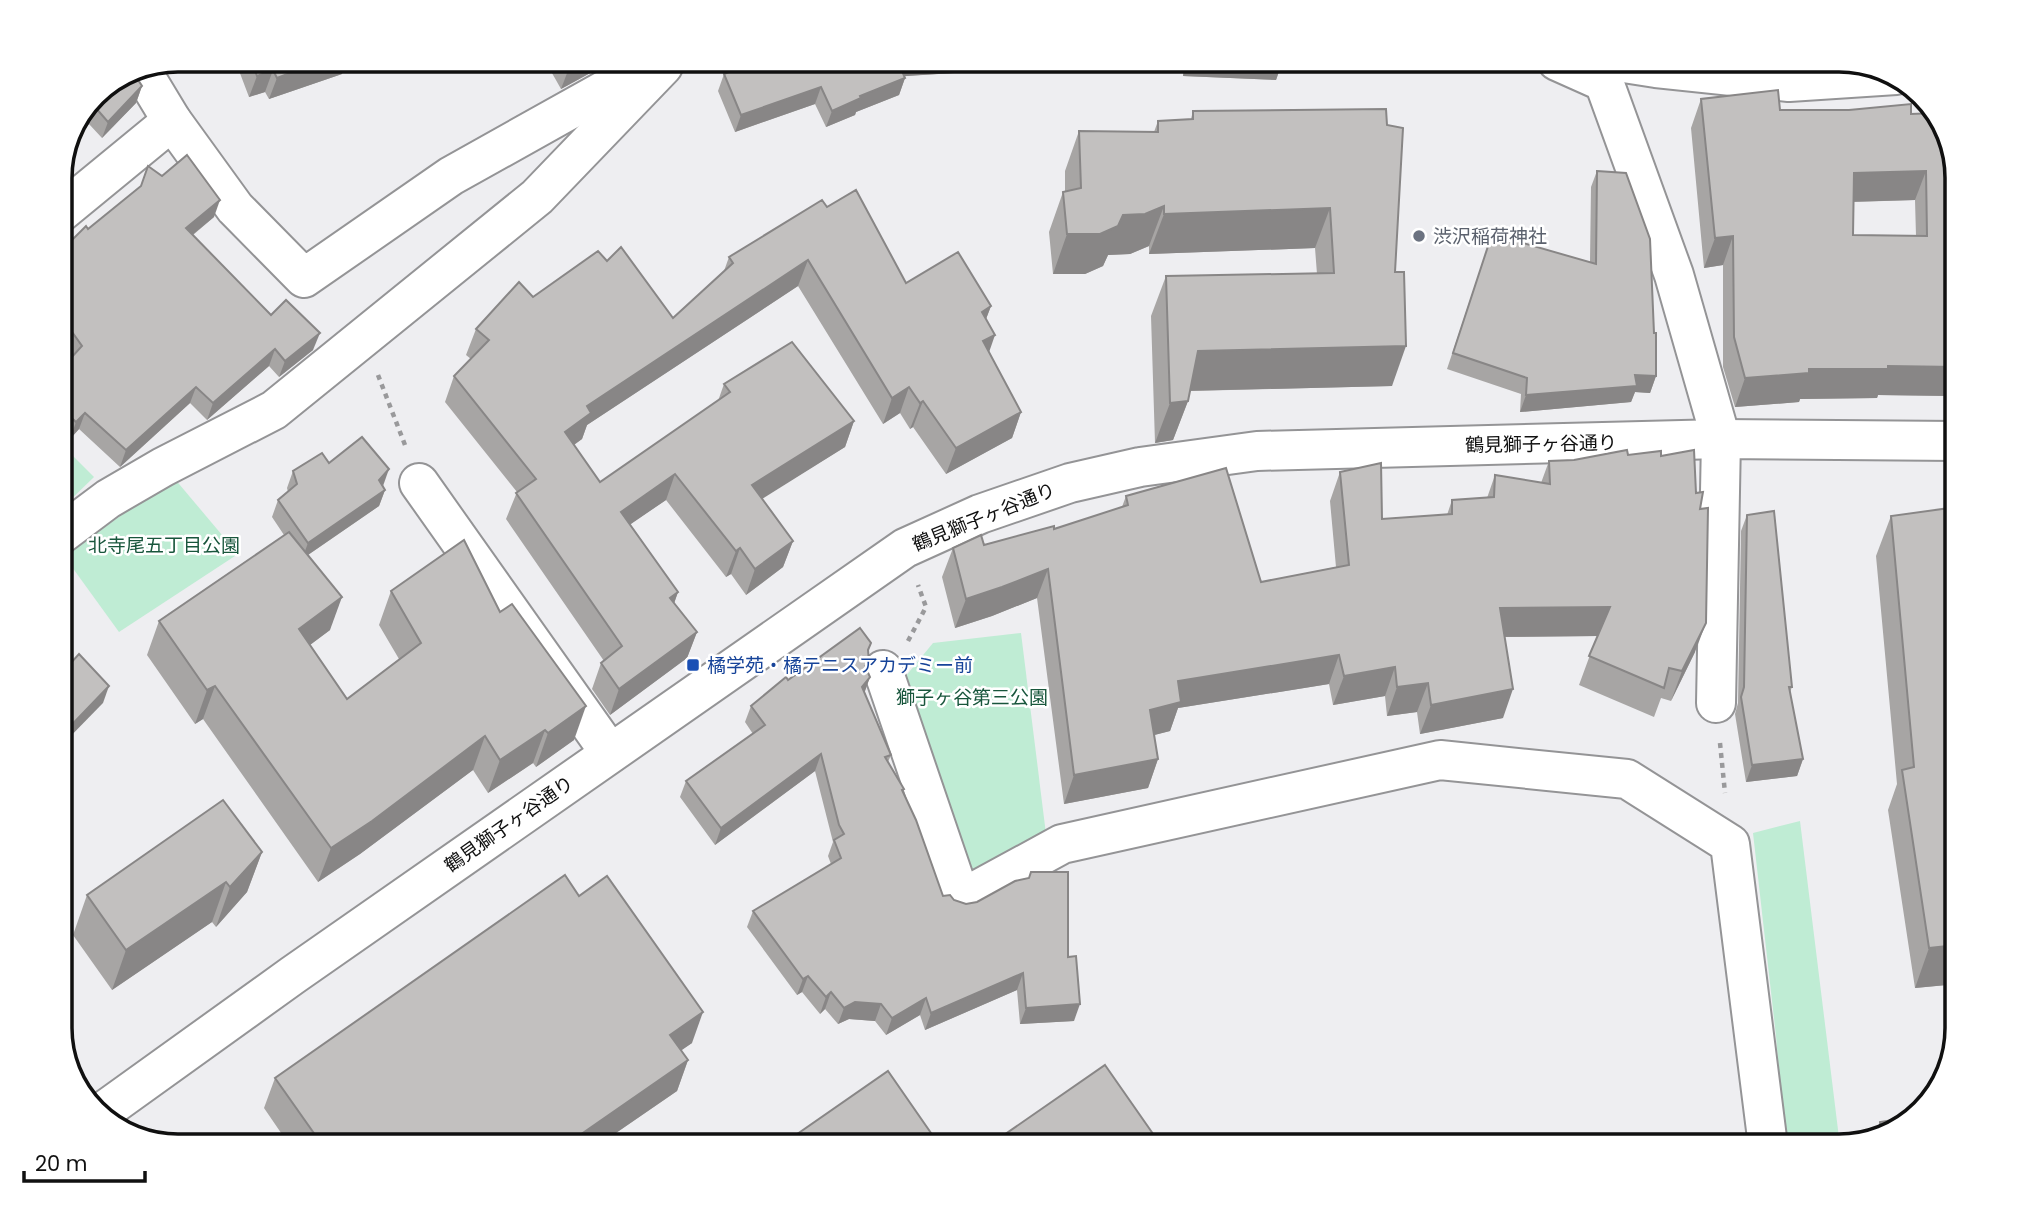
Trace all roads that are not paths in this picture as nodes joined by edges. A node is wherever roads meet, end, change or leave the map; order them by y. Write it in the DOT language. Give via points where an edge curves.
graph roads {
  1 [pos="638,72"];
  2 [pos="657,72"];
  3 [pos="1582,72"];
  4 [pos="1694,72"];
  5 [pos="146,77"];
  6 [pos="1871,77"];
  7 [pos="172,121"];
  8 [pos="72,203"];
  9 [pos="1721,439"];
  10 [pos="1945,440"];
  11 [pos="419,483"];
  12 [pos="72,527"];
  13 [pos="883,670"];
  14 [pos="1716,704"];
  15 [pos="610,753"];
  16 [pos="108,1108"];
  17 [pos="1766,1134"];
  1 -- 7 [label="street" via="451,176 304,278 235,208"];
  2 -- 12 [label="street" via="537,197 274,410 119,492"];
  3 -- 9 [label="street" via="1604,82 1674,275"];
  4 -- 6 [label="street" via="1789,82"];
  5 -- 7 [label="street"];
  7 -- 8 [label="street"];
  9 -- 10 [label="street, 鶴見獅子ヶ谷通り"];
  9 -- 14 [label="street"];
  9 -- 15 [label="street, 鶴見獅子ヶ谷通り" via="1257,451 1140,467 1070,483 979,514 905,548"];
  11 -- 15 [label="street"];
  13 -- 17 [label="street" via="961,899 1062,844 1440,760 1628,779 1730,844"];
  15 -- 16 [label="street, 鶴見獅子ヶ谷通り"];
}
